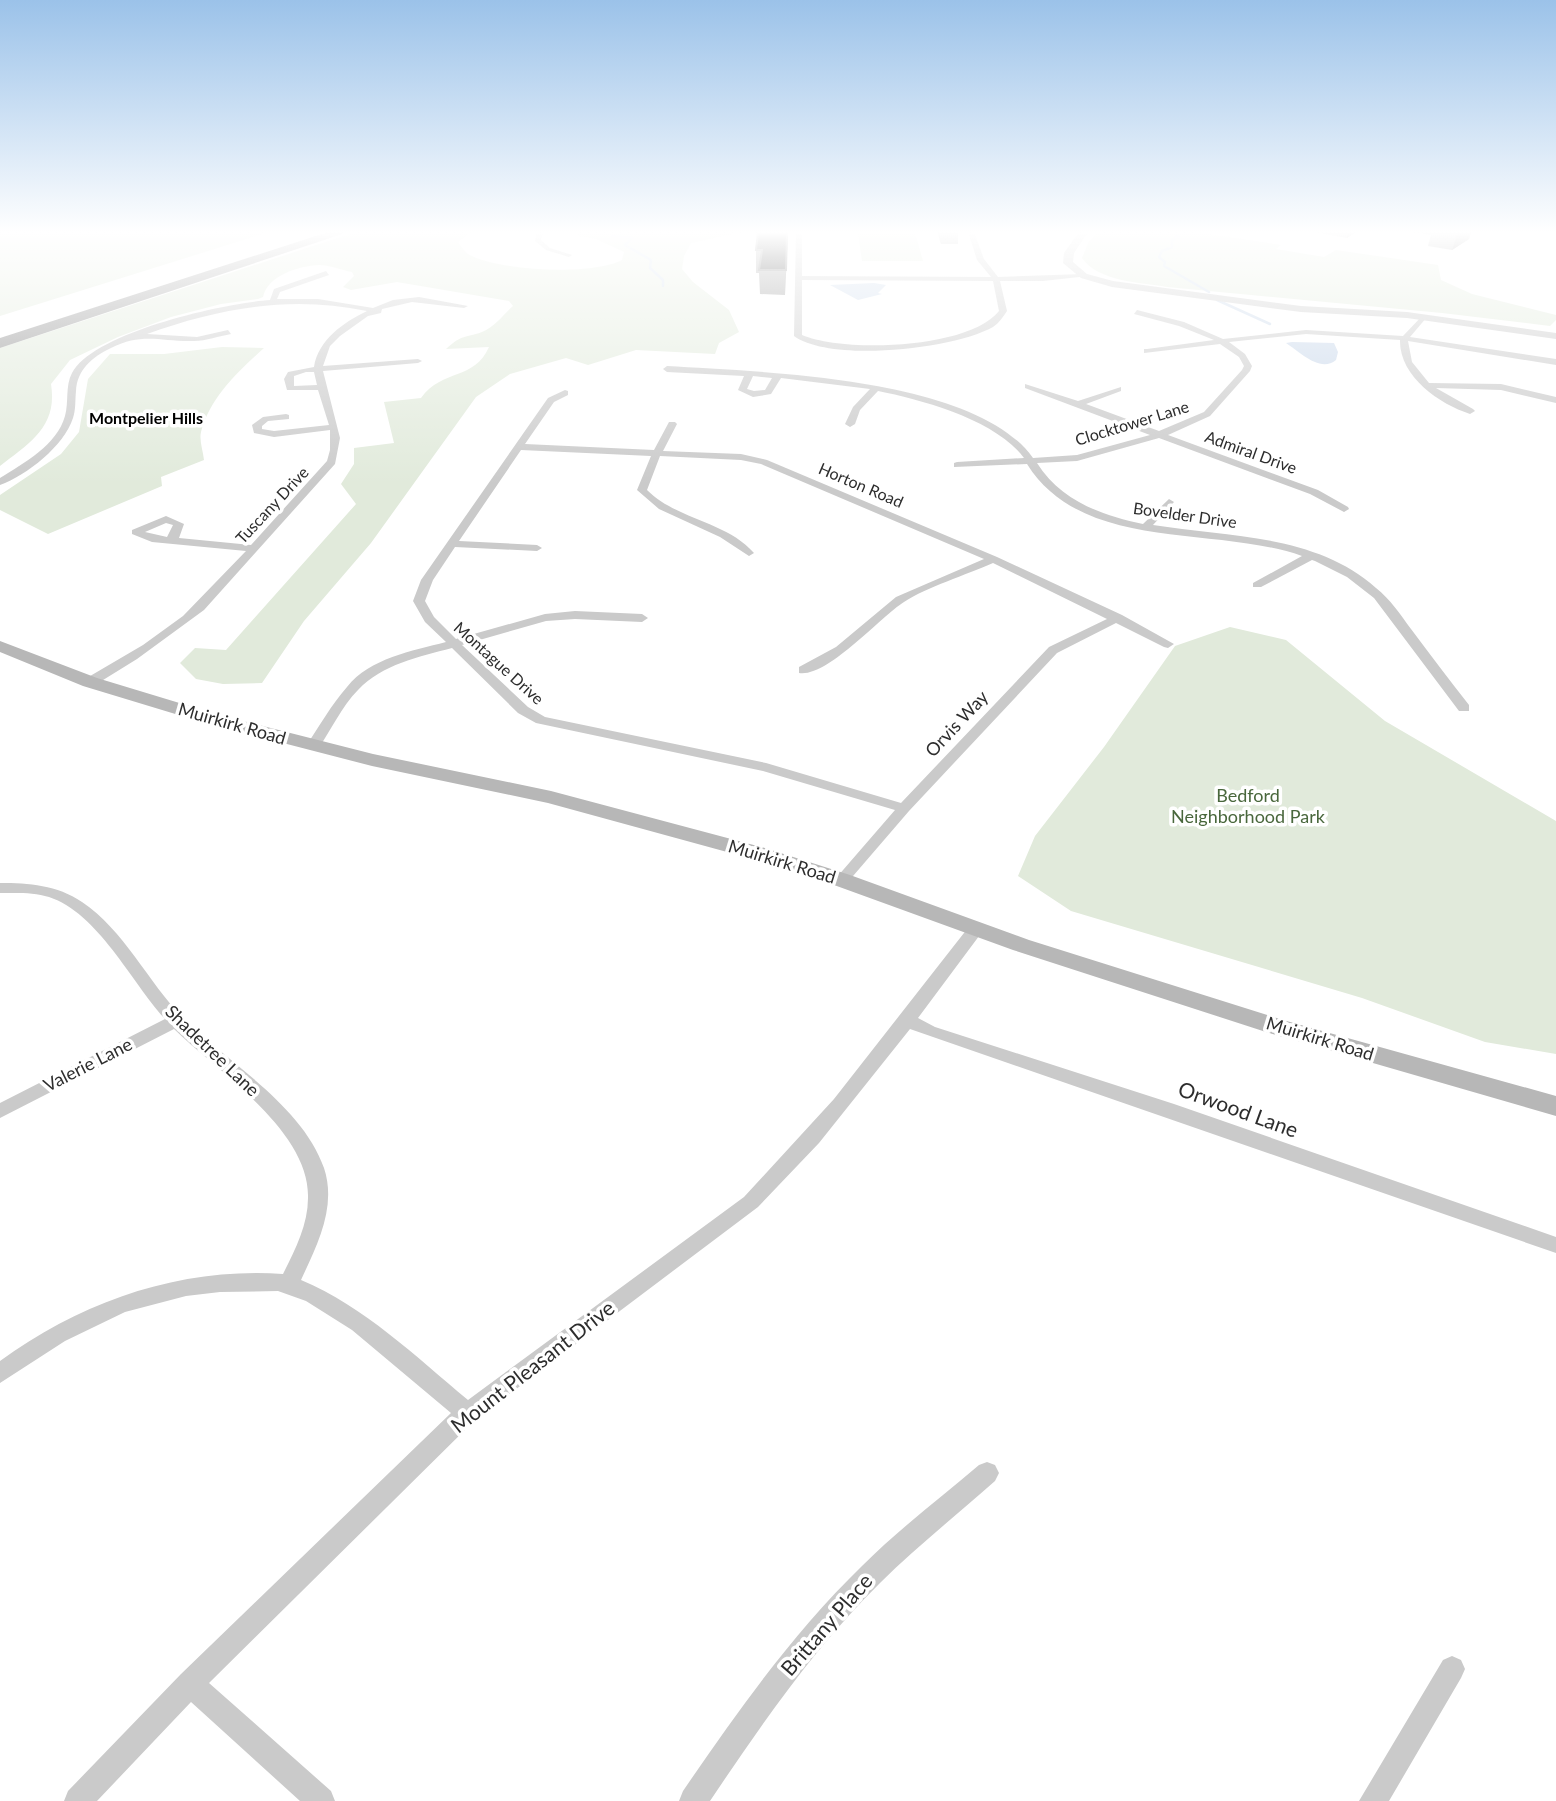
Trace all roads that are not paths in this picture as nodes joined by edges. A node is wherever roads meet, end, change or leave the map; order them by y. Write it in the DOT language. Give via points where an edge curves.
graph roads {
  1 [pos="83,316"];
  2 [pos="190,316"];
  3 [pos="367,316"];
  4 [pos="797,316"];
  5 [pos="1001,316"];
  6 [pos="1153,316"];
  7 [pos="1408,316"];
  8 [pos="1423,317"];
  9 [pos="228,332"];
  10 [pos="135,335"];
  11 [pos="1556,335"];
  12 [pos="1404,339"];
  13 [pos="1224,342"];
  14 [pos="0,343"];
  15 [pos="1147,351"];
  16 [pos="418,361"];
  17 [pos="1556,362"];
  18 [pos="317,369"];
  19 [pos="667,369"];
  20 [pos="749,375"];
  21 [pos="777,377"];
  22 [pos="1430,384"];
  23 [pos="1028,386"];
  24 [pos="323,387"];
  25 [pos="877,387"];
  26 [pos="1118,389"];
  27 [pos="565,393"];
  28 [pos="1556,400"];
  29 [pos="1076,405"];
  30 [pos="1470,411"];
  31 [pos="286,417"];
  32 [pos="672,424"];
  33 [pos="850,424"];
  34 [pos="334,427"];
  35 [pos="1160,435"];
  36 [pos="518,447"];
  37 [pos="656,453"];
  38 [pos="1033,461"];
  39 [pos="957,465"];
  40 [pos="0,482"];
  41 [pos="1169,502"];
  42 [pos="1343,509"];
  43 [pos="1145,528"];
  44 [pos="175,541"];
  45 [pos="452,544"];
  46 [pos="254,548"];
  47 [pos="537,548"];
  48 [pos="749,554"];
  49 [pos="1309,557"];
  50 [pos="993,559"];
  51 [pos="1257,585"];
  52 [pos="642,618"];
  53 [pos="1118,618"];
  54 [pos="456,644"];
  55 [pos="1168,644"];
  56 [pos="0,646"];
  57 [pos="803,670"];
  58 [pos="90,682"];
  59 [pos="1464,709"];
  60 [pos="313,746"];
  61 [pos="904,808"];
  62 [pos="842,880"];
  63 [pos="0,888"];
  64 [pos="977,928"];
  65 [pos="905,1019"];
  66 [pos="176,1021"];
  67 [pos="1556,1106"];
  68 [pos="0,1111"];
  69 [pos="1556,1245"];
  70 [pos="289,1284"];
  71 [pos="0,1373"];
  72 [pos="467,1413"];
  73 [pos="987,1473"];
  74 [pos="1452,1669"];
  75 [pos="190,1683"];
  76 [pos="78,1801"];
  77 [pos="321,1801"];
  78 [pos="693,1801"];
  79 [pos="1373,1801"];
  1 -- 14 [label="highway"];
  2 -- 10 [label="street"];
  3 -- 18 [label="street" via="328,340"];
  4 -- 5 [label="street" via="800,338 866,347 938,342 989,326"];
  6 -- 13 [label="street, Clocktower Lane"];
  7 -- 8 [label="street"];
  8 -- 11 [label="street"];
  8 -- 12 [label="street"];
  9 -- 10 [label="street" via="187,339"];
  10 -- 40 [label="street" via="107,348 78,370 69,418 61,433 32,461"];
  12 -- 13 [label="street" via="1307,332"];
  12 -- 17 [label="street"];
  12 -- 22 [label="street" via="1405,357"];
  13 -- 15 [label="street"];
  13 -- 35 [label="street, Clocktower Lane" via="1247,360 1240,381 1208,414"];
  16 -- 18 [label="street"];
  18 -- 24 [label="street, Tuscany Drive"];
  18 -- 24 [label="street" via="291,374 288,383 293,390"];
  19 -- 20 [label="street, Bovelder Drive"];
  20 -- 21 [label="street, Bovelder Drive"];
  20 -- 21 [label="street" via="742,390 752,394 768,392"];
  21 -- 25 [label="street, Bovelder Drive"];
  22 -- 28 [label="street" via="1501,387"];
  22 -- 30 [label="street" via="1445,400"];
  23 -- 29 [label="street, Admiral Drive"];
  24 -- 34 [label="street, Tuscany Drive"];
  25 -- 33 [label="street" via="856,409"];
  25 -- 38 [label="street, Bovelder Drive" via="926,400 986,425 1014,441"];
  26 -- 29 [label="street"];
  27 -- 36 [label="street, Montague Drive" via="551,400"];
  29 -- 35 [label="street, Admiral Drive"];
  31 -- 34 [label="street" via="263,420 257,430 274,434"];
  32 -- 37 [label="street"];
  34 -- 46 [label="street, Tuscany Drive" via="337,445 332,462"];
  35 -- 38 [label="street, Clocktower Lane" via="1087,456"];
  35 -- 42 [label="street, Admiral Drive" via="1314,492"];
  36 -- 37 [label="street, Horton Road"];
  36 -- 45 [label="street, Montague Drive"];
  37 -- 48 [label="street" via="642,490 646,495 737,539"];
  37 -- 50 [label="street, Horton Road" via="764,462"];
  38 -- 39 [label="street, Clocktower Lane"];
  38 -- 43 [label="street, Bovelder Drive" via="1045,482 1069,502"];
  41 -- 43 [label="street"];
  43 -- 49 [label="street, Bovelder Drive" via="1245,539"];
  44 -- 46 [label="street"];
  45 -- 47 [label="street"];
  45 -- 54 [label="street, Montague Drive" via="427,580 419,601 429,619"];
  46 -- 58 [label="street, Tuscany Drive" via="176,629"];
  49 -- 51 [label="street"];
  49 -- 59 [label="street, Bovelder Drive" via="1352,575 1373,590"];
  50 -- 53 [label="street, Horton Road"];
  50 -- 57 [label="street" via="900,598 840,650"];
  52 -- 54 [label="street" via="559,616"];
  53 -- 55 [label="street, Horton Road"];
  53 -- 61 [label="street, Orvis Way" via="1053,650"];
  54 -- 60 [label="street" via="404,657 363,677"];
  54 -- 61 [label="street, Montague Drive" via="523,710 541,720 766,767"];
  56 -- 58 [label="main road, Muirkirk Road"];
  58 -- 60 [label="main road, Muirkirk Road"];
  60 -- 62 [label="main road, Muirkirk Road" via="551,797"];
  61 -- 62 [label="street, Orvis Way"];
  62 -- 64 [label="main road, Muirkirk Road"];
  63 -- 66 [label="street, Shadetree Lane" via="44,891 64,898 96,924"];
  64 -- 65 [label="street, Mount Pleasant Drive"];
  64 -- 67 [label="main road, Muirkirk Road" via="1275,1026"];
  65 -- 69 [label="street, Orwood Lane"];
  65 -- 72 [label="street, Mount Pleasant Drive" via="816,1137 751,1202"];
  66 -- 68 [label="street, Valerie Lane"];
  66 -- 70 [label="street, Shadetree Lane" via="273,1110 306,1149 315,1168 319,1205 315,1225"];
  70 -- 71 [label="street" via="205,1284 126,1303 48,1338"];
  70 -- 72 [label="street" via="339,1311"];
  72 -- 75 [label="street, Mount Pleasant Drive"];
  73 -- 78 [label="street, Brittany Place" via="870,1575 810,1641 754,1710"];
  74 -- 79 [label="street"];
  75 -- 76 [label="street, Mount Pleasant Drive"];
  75 -- 77 [label="street"];
}
